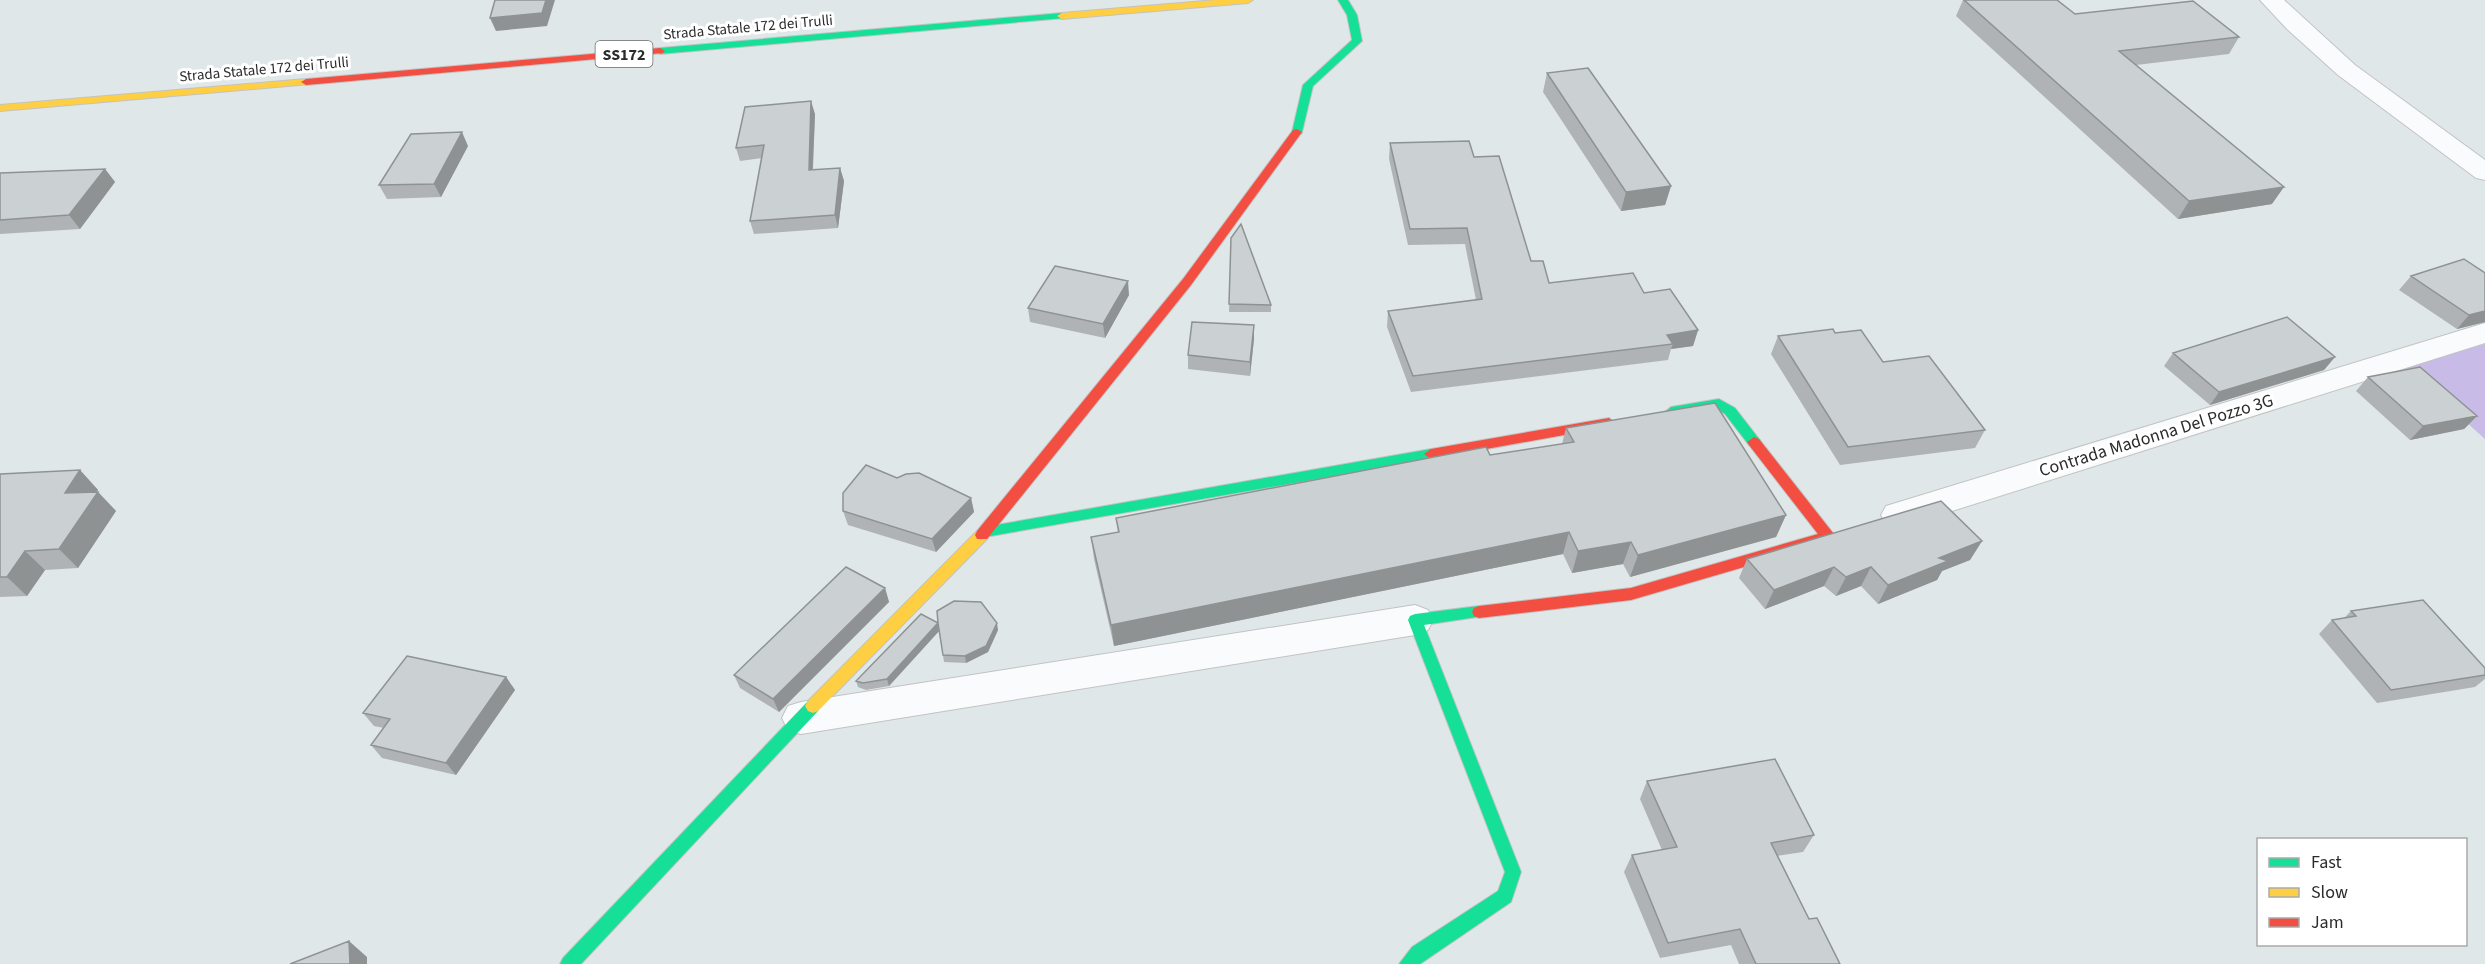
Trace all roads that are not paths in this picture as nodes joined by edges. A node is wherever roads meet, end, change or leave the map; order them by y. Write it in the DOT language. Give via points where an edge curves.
graph roads {
  1 [pos="1248,0"];
  2 [pos="1343,0"];
  3 [pos="2271,0"];
  4 [pos="0,108"];
  5 [pos="2485,172"];
  6 [pos="2485,333"];
  7 [pos="1660,414"];
  8 [pos="1625,420"];
  9 [pos="1850,530"];
  10 [pos="985,532"];
  11 [pos="1415,620"];
  12 [pos="801,718"];
  13 [pos="569,964"];
  14 [pos="1408,964"];
  1 -- 4 [label="street, Strada Statale 172 dei Trulli / SS172"];
  2 -- 10 [label="street" via="1352,15 1357,41 1308,85 1298,130 1187,282"];
  3 -- 5 [label="street" via="2293,24 2374,91"];
  6 -- 9 [label="street, Contrada Madonna Del Pozzo 3G"];
  7 -- 9 [label="street" via="1719,404"];
  8 -- 10 [label="street"];
  9 -- 11 [label="street" via="1631,594"];
  10 -- 12 [label="street"];
  11 -- 12 [label="street"];
  11 -- 14 [label="street" via="1513,872 1505,896"];
  12 -- 13 [label="street"];
}
